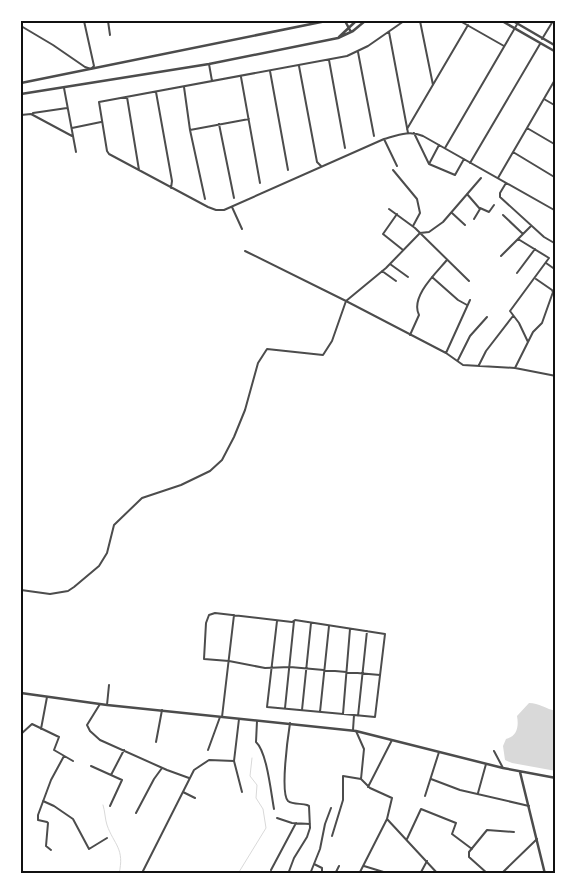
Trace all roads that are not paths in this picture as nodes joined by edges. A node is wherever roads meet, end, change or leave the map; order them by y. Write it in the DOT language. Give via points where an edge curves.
graph roads {
  1 [pos="84,21"];
  2 [pos="108,21"];
  3 [pos="326,21"];
  4 [pos="345,21"];
  5 [pos="365,21"];
  6 [pos="404,21"];
  7 [pos="420,21"];
  8 [pos="460,21"];
  9 [pos="502,21"];
  10 [pos="513,21"];
  11 [pos="553,21"];
  12 [pos="355,22"];
  13 [pos="518,23"];
  14 [pos="468,25"];
  15 [pos="21,26"];
  16 [pos="348,27"];
  17 [pos="358,27"];
  18 [pos="514,28"];
  19 [pos="389,31"];
  20 [pos="351,32"];
  21 [pos="110,35"];
  22 [pos="338,38"];
  23 [pos="542,38"];
  24 [pos="540,44"];
  25 [pos="504,46"];
  26 [pos="556,46"];
  27 [pos="358,52"];
  28 [pos="556,52"];
  29 [pos="329,60"];
  30 [pos="209,64"];
  31 [pos="299,66"];
  32 [pos="92,69"];
  33 [pos="270,71"];
  34 [pos="241,77"];
  35 [pos="556,78"];
  36 [pos="212,81"];
  37 [pos="21,83"];
  38 [pos="433,86"];
  39 [pos="184,87"];
  40 [pos="64,88"];
  41 [pos="156,92"];
  42 [pos="21,94"];
  43 [pos="127,97"];
  44 [pos="544,99"];
  45 [pos="556,106"];
  46 [pos="67,108"];
  47 [pos="31,114"];
  48 [pos="21,115"];
  49 [pos="249,118"];
  50 [pos="101,122"];
  51 [pos="219,124"];
  52 [pos="71,128"];
  53 [pos="527,128"];
  54 [pos="407,129"];
  55 [pos="190,130"];
  56 [pos="408,133"];
  57 [pos="414,133"];
  58 [pos="72,136"];
  59 [pos="374,136"];
  60 [pos="384,139"];
  61 [pos="439,145"];
  62 [pos="556,145"];
  63 [pos="345,148"];
  64 [pos="445,148"];
  65 [pos="76,152"];
  66 [pos="513,152"];
  67 [pos="464,159"];
  68 [pos="470,163"];
  69 [pos="428,164"];
  70 [pos="321,166"];
  71 [pos="397,166"];
  72 [pos="139,170"];
  73 [pos="288,170"];
  74 [pos="393,170"];
  75 [pos="481,178"];
  76 [pos="556,178"];
  77 [pos="499,179"];
  78 [pos="260,183"];
  79 [pos="506,183"];
  80 [pos="171,188"];
  81 [pos="467,194"];
  82 [pos="234,198"];
  83 [pos="204,199"];
  84 [pos="494,205"];
  85 [pos="232,207"];
  86 [pos="480,208"];
  87 [pos="389,209"];
  88 [pos="556,211"];
  89 [pos="452,213"];
  90 [pos="396,214"];
  91 [pos="503,215"];
  92 [pos="474,218"];
  93 [pos="464,225"];
  94 [pos="531,225"];
  95 [pos="413,226"];
  96 [pos="242,229"];
  97 [pos="420,233"];
  98 [pos="523,234"];
  99 [pos="518,239"];
  100 [pos="556,244"];
  101 [pos="536,249"];
  102 [pos="403,250"];
  103 [pos="246,251"];
  104 [pos="501,256"];
  105 [pos="447,260"];
  106 [pos="546,263"];
  107 [pos="390,264"];
  108 [pos="556,270"];
  109 [pos="382,271"];
  110 [pos="516,273"];
  111 [pos="408,277"];
  112 [pos="432,277"];
  113 [pos="535,278"];
  114 [pos="396,281"];
  115 [pos="469,281"];
  116 [pos="346,300"];
  117 [pos="470,300"];
  118 [pos="467,305"];
  119 [pos="512,316"];
  120 [pos="487,317"];
  121 [pos="410,335"];
  122 [pos="528,342"];
  123 [pos="446,353"];
  124 [pos="458,360"];
  125 [pos="479,365"];
  126 [pos="515,368"];
  127 [pos="556,376"];
  128 [pos="21,590"];
  129 [pos="234,615"];
  130 [pos="277,620"];
  131 [pos="294,621"];
  132 [pos="311,623"];
  133 [pos="329,626"];
  134 [pos="350,629"];
  135 [pos="367,631"];
  136 [pos="229,661"];
  137 [pos="290,667"];
  138 [pos="271,669"];
  139 [pos="307,669"];
  140 [pos="325,670"];
  141 [pos="346,672"];
  142 [pos="362,674"];
  143 [pos="380,675"];
  144 [pos="110,685"];
  145 [pos="22,693"];
  146 [pos="47,697"];
  147 [pos="100,704"];
  148 [pos="107,704"];
  149 [pos="285,708"];
  150 [pos="162,710"];
  151 [pos="302,710"];
  152 [pos="320,712"];
  153 [pos="343,714"];
  154 [pos="354,715"];
  155 [pos="358,716"];
  156 [pos="221,717"];
  157 [pos="239,719"];
  158 [pos="257,721"];
  159 [pos="290,723"];
  160 [pos="41,729"];
  161 [pos="354,731"];
  162 [pos="21,734"];
  163 [pos="392,740"];
  164 [pos="156,742"];
  165 [pos="124,750"];
  166 [pos="208,750"];
  167 [pos="494,750"];
  168 [pos="439,752"];
  169 [pos="64,756"];
  170 [pos="73,761"];
  171 [pos="234,761"];
  172 [pos="486,764"];
  173 [pos="91,766"];
  174 [pos="162,768"];
  175 [pos="503,768"];
  176 [pos="520,772"];
  177 [pos="111,775"];
  178 [pos="190,778"];
  179 [pos="556,778"];
  180 [pos="361,779"];
  181 [pos="431,779"];
  182 [pos="368,787"];
  183 [pos="183,792"];
  184 [pos="242,792"];
  185 [pos="478,794"];
  186 [pos="425,796"];
  187 [pos="195,798"];
  188 [pos="42,800"];
  189 [pos="110,806"];
  190 [pos="528,806"];
  191 [pos="331,808"];
  192 [pos="274,809"];
  193 [pos="136,814"];
  194 [pos="277,818"];
  195 [pos="387,819"];
  196 [pos="296,823"];
  197 [pos="310,824"];
  198 [pos="514,832"];
  199 [pos="332,836"];
  200 [pos="107,838"];
  201 [pos="407,839"];
  202 [pos="537,839"];
  203 [pos="472,849"];
  204 [pos="52,850"];
  205 [pos="427,861"];
  206 [pos="314,864"];
  207 [pos="339,866"];
  208 [pos="364,866"];
  209 [pos="271,870"];
  210 [pos="21,871"];
  211 [pos="27,874"];
  212 [pos="142,874"];
  213 [pos="288,874"];
  214 [pos="310,874"];
  215 [pos="322,874"];
  216 [pos="335,874"];
  217 [pos="359,874"];
  218 [pos="390,874"];
  219 [pos="420,874"];
  220 [pos="438,874"];
  221 [pos="488,874"];
  222 [pos="502,874"];
  223 [pos="545,874"];
  1 -- 32 [label="street"];
  2 -- 21 [label="street"];
  3 -- 32 [label="street"];
  4 -- 16 [label="street"];
  5 -- 17 [label="street"];
  6 -- 19 [label="street"];
  7 -- 38 [label="street"];
  8 -- 14 [label="street"];
  9 -- 18 [label="street"];
  10 -- 13 [label="street"];
  11 -- 23 [label="street"];
  12 -- 16 [label="street"];
  12 -- 17 [label="street"];
  13 -- 18 [label="street"];
  13 -- 23 [label="street"];
  14 -- 25 [label="street"];
  14 -- 38 [label="street"];
  15 -- 32 [label="street"];
  16 -- 20 [label="street"];
  16 -- 22 [label="street"];
  17 -- 20 [label="street"];
  18 -- 24 [label="street"];
  18 -- 25 [label="street"];
  19 -- 27 [label="street"];
  19 -- 54 [label="street"];
  20 -- 22 [label="street"];
  22 -- 30 [label="street"];
  23 -- 26 [label="street"];
  24 -- 28 [label="street"];
  24 -- 68 [label="street"];
  25 -- 64 [label="street"];
  27 -- 29 [label="street"];
  27 -- 59 [label="street"];
  29 -- 31 [label="street"];
  29 -- 63 [label="street"];
  30 -- 36 [label="street"];
  30 -- 40 [label="street"];
  31 -- 33 [label="street"];
  31 -- 70 [label="street" via="316,162"];
  32 -- 37 [label="street"];
  33 -- 34 [label="street"];
  33 -- 73 [label="street"];
  34 -- 36 [label="street"];
  34 -- 49 [label="street"];
  35 -- 44 [label="street"];
  36 -- 39 [label="street"];
  38 -- 54 [label="street"];
  39 -- 41 [label="street"];
  39 -- 55 [label="street"];
  40 -- 42 [label="street"];
  40 -- 46 [label="street"];
  41 -- 43 [label="street"];
  41 -- 80 [label="street"];
  43 -- 50 [label="street" via="98,102"];
  43 -- 72 [label="street"];
  44 -- 45 [label="street"];
  44 -- 53 [label="street"];
  46 -- 47 [label="street"];
  46 -- 52 [label="street"];
  47 -- 48 [label="street"];
  47 -- 58 [label="street"];
  49 -- 51 [label="street"];
  49 -- 78 [label="street"];
  50 -- 52 [label="street"];
  50 -- 72 [label="street" via="107,152"];
  51 -- 55 [label="street"];
  51 -- 82 [label="street"];
  52 -- 58 [label="street"];
  53 -- 62 [label="street"];
  53 -- 66 [label="street"];
  54 -- 56 [label="street"];
  55 -- 83 [label="street"];
  56 -- 57 [label="street"];
  56 -- 60 [label="street"];
  57 -- 61 [label="street"];
  57 -- 69 [label="street"];
  58 -- 65 [label="street"];
  60 -- 70 [label="street"];
  60 -- 71 [label="street"];
  61 -- 64 [label="street"];
  61 -- 69 [label="street"];
  64 -- 67 [label="street"];
  66 -- 76 [label="street"];
  66 -- 77 [label="street"];
  67 -- 68 [label="street"];
  67 -- 69 [label="street" via="455,175"];
  68 -- 77 [label="street"];
  70 -- 85 [label="street"];
  72 -- 80 [label="street"];
  74 -- 95 [label="street" via="417,199 420,213"];
  75 -- 81 [label="street"];
  77 -- 79 [label="street"];
  79 -- 88 [label="street"];
  79 -- 94 [label="street" via="500,197"];
  80 -- 85 [label="street" via="216,210"];
  81 -- 86 [label="street"];
  81 -- 89 [label="street"];
  84 -- 86 [label="street" via="489,212"];
  85 -- 96 [label="street"];
  86 -- 92 [label="street"];
  87 -- 90 [label="street"];
  89 -- 93 [label="street"];
  89 -- 97 [label="street" via="428,232"];
  90 -- 95 [label="street"];
  90 -- 102 [label="street" via="382,234"];
  91 -- 98 [label="street"];
  94 -- 98 [label="street"];
  94 -- 100 [label="street"];
  95 -- 97 [label="street"];
  97 -- 102 [label="street"];
  97 -- 105 [label="street"];
  98 -- 99 [label="street"];
  99 -- 101 [label="street"];
  99 -- 104 [label="street"];
  101 -- 106 [label="street" via="548,257"];
  101 -- 110 [label="street"];
  102 -- 107 [label="street"];
  103 -- 116 [label="street"];
  105 -- 112 [label="street"];
  105 -- 115 [label="street"];
  106 -- 108 [label="street"];
  106 -- 113 [label="street"];
  107 -- 109 [label="street"];
  107 -- 111 [label="street"];
  109 -- 114 [label="street"];
  109 -- 116 [label="street"];
  112 -- 118 [label="street"];
  112 -- 121 [label="street" via="420,293 417,309 420,315"];
  113 -- 119 [label="street" via="510,310"];
  113 -- 122 [label="street" via="553,292 542,323"];
  116 -- 121 [label="street"];
  116 -- 128 [label="street" via="332,341 323,355 267,349 258,363 234,437 222,460 210,471 142,498 114,525 107,554 99,566 68,591 50,594"];
  117 -- 118 [label="street"];
  118 -- 123 [label="street"];
  119 -- 122 [label="street"];
  119 -- 125 [label="street" via="486,350"];
  120 -- 124 [label="street" via="470,336"];
  121 -- 123 [label="street"];
  122 -- 126 [label="street"];
  123 -- 124 [label="street"];
  124 -- 125 [label="street" via="463,364"];
  125 -- 126 [label="street"];
  126 -- 127 [label="street"];
  129 -- 130 [label="street"];
  129 -- 136 [label="street"];
  129 -- 136 [label="street" via="216,613 209,615 206,623 204,659"];
  130 -- 131 [label="street"];
  130 -- 138 [label="street"];
  131 -- 132 [label="street"];
  131 -- 137 [label="street"];
  132 -- 133 [label="street"];
  132 -- 139 [label="street"];
  133 -- 134 [label="street"];
  133 -- 140 [label="street"];
  134 -- 135 [label="street"];
  134 -- 141 [label="street"];
  135 -- 142 [label="street"];
  135 -- 143 [label="street" via="385,634"];
  136 -- 138 [label="street"];
  136 -- 156 [label="street"];
  137 -- 138 [label="street"];
  137 -- 139 [label="street"];
  137 -- 149 [label="street"];
  138 -- 149 [label="street" via="267,706"];
  139 -- 140 [label="street"];
  139 -- 151 [label="street"];
  140 -- 141 [label="street"];
  140 -- 152 [label="street"];
  141 -- 142 [label="street"];
  141 -- 153 [label="street"];
  142 -- 143 [label="street"];
  142 -- 155 [label="street"];
  143 -- 155 [label="street" via="376,717"];
  144 -- 148 [label="street"];
  145 -- 146 [label="street"];
  146 -- 147 [label="street"];
  146 -- 160 [label="street"];
  147 -- 148 [label="street"];
  147 -- 165 [label="street" via="87,725 90,731 100,740"];
  148 -- 150 [label="street"];
  149 -- 151 [label="street"];
  150 -- 156 [label="street"];
  150 -- 164 [label="street"];
  151 -- 152 [label="street"];
  152 -- 153 [label="street"];
  153 -- 154 [label="street"];
  154 -- 155 [label="street"];
  154 -- 161 [label="street"];
  156 -- 157 [label="street"];
  156 -- 166 [label="street"];
  157 -- 158 [label="street"];
  157 -- 171 [label="street"];
  158 -- 159 [label="street"];
  158 -- 192 [label="street" via="256,742 261,749"];
  159 -- 161 [label="street"];
  159 -- 197 [label="street" via="285,795 290,802 309,806"];
  160 -- 162 [label="street" via="30,724"];
  160 -- 169 [label="street" via="59,737 54,750"];
  161 -- 163 [label="street"];
  161 -- 180 [label="street" via="364,748"];
  163 -- 168 [label="street"];
  163 -- 182 [label="street"];
  165 -- 174 [label="street"];
  165 -- 177 [label="street"];
  167 -- 175 [label="street"];
  168 -- 172 [label="street"];
  168 -- 181 [label="street"];
  169 -- 170 [label="street"];
  169 -- 188 [label="street"];
  171 -- 178 [label="street" via="209,760 197,766"];
  171 -- 184 [label="street"];
  172 -- 175 [label="street"];
  172 -- 185 [label="street"];
  173 -- 177 [label="street"];
  174 -- 178 [label="street"];
  174 -- 193 [label="street"];
  175 -- 176 [label="street"];
  176 -- 179 [label="street"];
  176 -- 190 [label="street"];
  177 -- 189 [label="street" via="122,780"];
  178 -- 183 [label="street"];
  180 -- 182 [label="street"];
  180 -- 199 [label="street" via="343,776 343,800"];
  181 -- 185 [label="street"];
  181 -- 186 [label="street"];
  182 -- 195 [label="street" via="392,798"];
  183 -- 187 [label="street"];
  183 -- 212 [label="street"];
  185 -- 190 [label="street"];
  188 -- 200 [label="street" via="73,819 88,849"];
  188 -- 204 [label="street" via="38,820 48,823 46,846"];
  190 -- 202 [label="street"];
  191 -- 206 [label="street"];
  194 -- 196 [label="street"];
  195 -- 201 [label="street"];
  195 -- 208 [label="street"];
  196 -- 197 [label="street"];
  196 -- 209 [label="street"];
  197 -- 213 [label="street"];
  198 -- 203 [label="street" via="487,830"];
  201 -- 203 [label="street" via="421,809 456,823 452,834"];
  201 -- 205 [label="street"];
  202 -- 222 [label="street"];
  202 -- 223 [label="street"];
  203 -- 221 [label="street" via="469,857"];
  205 -- 219 [label="street"];
  205 -- 220 [label="street"];
  206 -- 214 [label="street"];
  206 -- 215 [label="street" via="322,868"];
  207 -- 216 [label="street"];
  208 -- 217 [label="street"];
  208 -- 218 [label="street"];
  210 -- 211 [label="street"];
}
